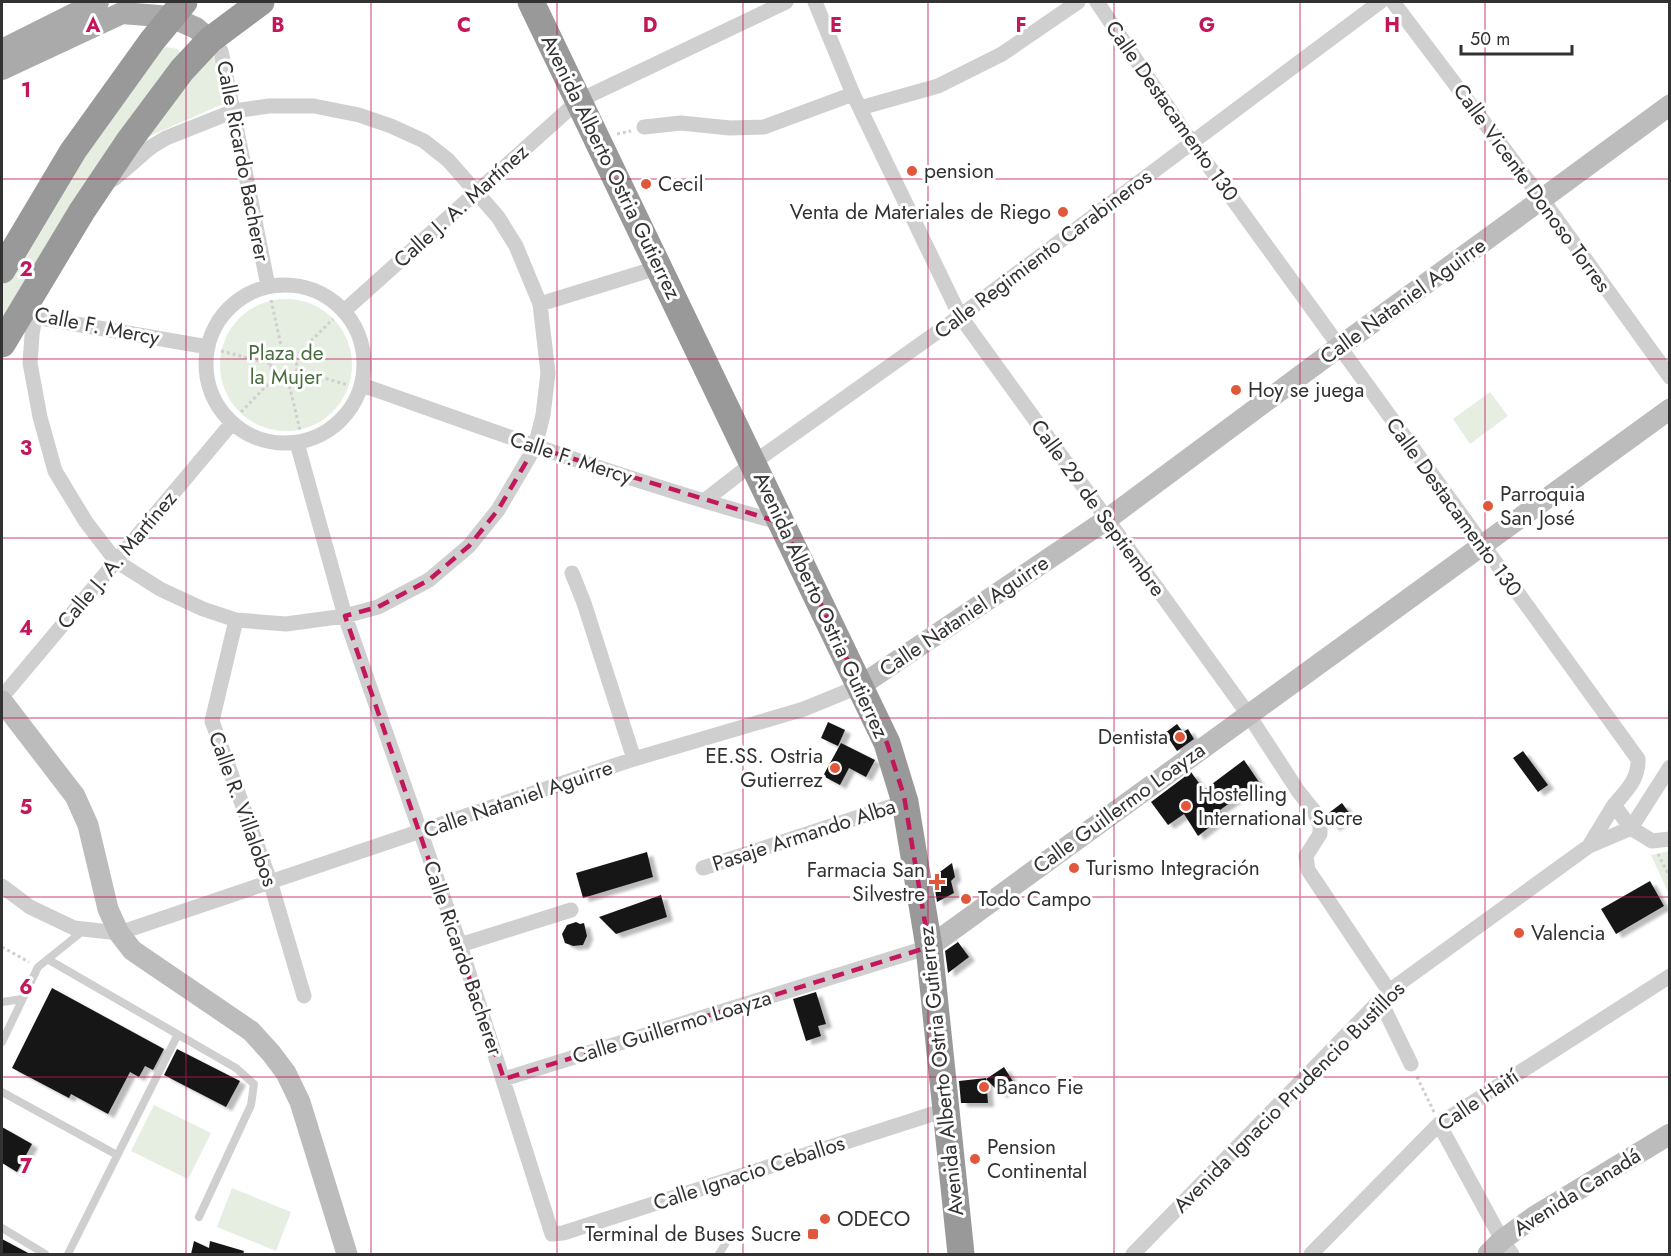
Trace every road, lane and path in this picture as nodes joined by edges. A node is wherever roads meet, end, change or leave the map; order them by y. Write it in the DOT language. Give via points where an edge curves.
graph roads {
  1 [pos="98,2"];
  2 [pos="531,2"];
  3 [pos="786,2"];
  4 [pos="815,2"];
  5 [pos="1078,2"];
  6 [pos="1097,2"];
  7 [pos="1380,2"];
  8 [pos="1393,2"];
  9 [pos="177,9"];
  10 [pos="251,9"];
  11 [pos="210,40"];
  12 [pos="2,50"];
  13 [pos="2,69"];
  14 [pos="853,94"];
  15 [pos="578,101"];
  16 [pos="1670,105"];
  17 [pos="860,108"];
  18 [pos="234,111"];
  19 [pos="644,127"];
  20 [pos="597,139"];
  21 [pos="1192,143"];
  22 [pos="476,192"];
  23 [pos="1542,199"];
  24 [pos="82,211"];
  25 [pos="660,267"];
  26 [pos="2,270"];
  27 [pos="268,286"];
  28 [pos="540,304"];
  29 [pos="344,311"];
  30 [pos="28,314"];
  31 [pos="960,316"];
  32 [pos="2,344"];
  33 [pos="1339,346"];
  34 [pos="208,347"];
  35 [pos="283,354"];
  36 [pos="294,358"];
  37 [pos="271,364"];
  38 [pos="297,370"];
  39 [pos="275,377"];
  40 [pos="1670,377"];
  41 [pos="288,380"];
  42 [pos="360,390"];
  43 [pos="1670,409"];
  44 [pos="232,423"];
  45 [pos="297,443"];
  46 [pos="535,447"];
  47 [pos="753,463"];
  48 [pos="704,501"];
  49 [pos="1106,520"];
  50 [pos="782,523"];
  51 [pos="1482,546"];
  52 [pos="117,561"];
  53 [pos="572,573"];
  54 [pos="345,616"];
  55 [pos="236,620"];
  56 [pos="860,686"];
  57 [pos="2,699"];
  58 [pos="1248,714"];
  59 [pos="634,759"];
  60 [pos="1670,767"];
  61 [pos="905,802"];
  62 [pos="1614,805"];
  63 [pos="1631,828"];
  64 [pos="420,832"];
  65 [pos="1670,839"];
  66 [pos="1652,841"];
  67 [pos="1589,846"];
  68 [pos="703,868"];
  69 [pos="1670,877"];
  70 [pos="270,881"];
  71 [pos="2,886"];
  72 [pos="571,910"];
  73 [pos="84,930"];
  74 [pos="119,933"];
  75 [pos="460,945"];
  76 [pos="2,947"];
  77 [pos="929,947"];
  78 [pos="49,960"];
  79 [pos="38,967"];
  80 [pos="1670,976"];
  81 [pos="304,996"];
  82 [pos="1384,996"];
  83 [pos="22,999"];
  84 [pos="2,1002"];
  85 [pos="177,1036"];
  86 [pos="2,1042"];
  87 [pos="1411,1065"];
  88 [pos="504,1079"];
  89 [pos="2,1092"];
  90 [pos="945,1110"];
  91 [pos="1439,1124"];
  92 [pos="1670,1134"];
  93 [pos="117,1155"];
  94 [pos="199,1217"];
  95 [pos="2,1228"];
  96 [pos="552,1234"];
  97 [pos="727,1240"];
  98 [pos="1501,1250"];
  99 [pos="45,1254"];
  100 [pos="68,1254"];
  101 [pos="347,1254"];
  102 [pos="719,1254"];
  103 [pos="961,1254"];
  104 [pos="1132,1254"];
  105 [pos="1311,1254"];
  1 -- 12 [label="main road"];
  2 -- 15 [label="highway, Avenida Alberto Ostria Gutierrez"];
  3 -- 15 [label="street, Calle J. A. Martínez"];
  4 -- 14 [label="street, Calle 29 de Septiembre"];
  5 -- 17 [label="street" via="1002,54 938,86"];
  6 -- 21 [label="street, Calle Destacamento 130"];
  7 -- 21 [label="street, Calle Regimiento Carabineros"];
  8 -- 23 [label="street, Calle Vicente Donoso Torres"];
  9 -- 11 [label="main road"];
  9 -- 13 [label="main road" via="122,13"];
  9 -- 26 [label="highway" via="73,151"];
  10 -- 11 [label="highway"];
  11 -- 18 [label="street, Calle Ricardo Bacherer" via="220,51"];
  11 -- 24 [label="highway" via="182,70"];
  14 -- 17 [label="street, Calle 29 de Septiembre"];
  14 -- 19 [label="street" via="764,127 681,123"];
  15 -- 20 [label="highway, Avenida Alberto Ostria Gutierrez"];
  15 -- 22 [label="street, Calle J. A. Martínez"];
  16 -- 23 [label="street, Calle Nataniel Aguirre"];
  17 -- 31 [label="street, Calle 29 de Septiembre"];
  18 -- 22 [label="street" via="314,106 359,115 424,141 448,160"];
  18 -- 24 [label="street" via="151,147"];
  18 -- 27 [label="street, Calle Ricardo Bacherer"];
  19 -- 20 [label="path"];
  20 -- 25 [label="highway, Avenida Alberto Ostria Gutierrez"];
  21 -- 31 [label="street, Calle Regimiento Carabineros"];
  21 -- 33 [label="street, Calle Destacamento 130"];
  22 -- 28 [label="street" via="516,246"];
  22 -- 29 [label="street, Calle J. A. Martínez"];
  23 -- 33 [label="street, Calle Nataniel Aguirre"];
  23 -- 40 [label="street, Calle Vicente Donoso Torres"];
  24 -- 30 [label="highway"];
  25 -- 28 [label="street"];
  25 -- 47 [label="highway, Avenida Alberto Ostria Gutierrez"];
  27 -- 29 [label="street" via="309,288 332,299"];
  27 -- 34 [label="street" via="247,294 229,308"];
  27 -- 35 [label="path"];
  28 -- 46 [label="street" via="548,373"];
  29 -- 36 [label="path"];
  29 -- 42 [label="street" via="363,345 365,365"];
  30 -- 32 [label="highway"];
  30 -- 34 [label="street, Calle F. Mercy"];
  30 -- 52 [label="street" via="32,335 30,363 55,471 86,522"];
  31 -- 47 [label="street, Calle Regimiento Carabineros"];
  31 -- 49 [label="street, Calle 29 de Septiembre"];
  33 -- 49 [label="street, Calle Nataniel Aguirre"];
  33 -- 51 [label="street, Calle Destacamento 130"];
  34 -- 37 [label="path"];
  34 -- 44 [label="street" via="210,389"];
  35 -- 36 [label="path"];
  35 -- 37 [label="path"];
  36 -- 38 [label="path"];
  37 -- 39 [label="path"];
  38 -- 41 [label="path"];
  38 -- 42 [label="path"];
  39 -- 41 [label="path"];
  39 -- 44 [label="path"];
  41 -- 45 [label="path" via="300,429"];
  42 -- 45 [label="street" via="340,421 320,435"];
  42 -- 46 [label="street, Calle F. Mercy"];
  43 -- 51 [label="street, Calle Guillermo Loayza"];
  44 -- 45 [label="street" via="262,440"];
  44 -- 52 [label="street, Calle J. A. Martínez"];
  45 -- 54 [label="street, Calle Ricardo Bacherer"];
  46 -- 48 [label="street, Calle F. Mercy"];
  46 -- 54 [label="street" via="498,510 469,546 429,580 378,607"];
  47 -- 48 [label="street, Calle Regimiento Carabineros"];
  47 -- 50 [label="highway, Avenida Alberto Ostria Gutierrez"];
  48 -- 50 [label="street, Calle F. Mercy"];
  49 -- 56 [label="street, Calle Nataniel Aguirre"];
  49 -- 58 [label="street, Calle 29 de Septiembre"];
  50 -- 56 [label="highway, Avenida Alberto Ostria Gutierrez"];
  51 -- 58 [label="street, Calle Guillermo Loayza"];
  51 -- 62 [label="street, Calle Destacamento 130" via="1638,759 1635,780"];
  52 -- 55 [label="street" via="160,589"];
  52 -- 57 [label="street, Calle J. A. Martínez"];
  53 -- 59 [label="street"];
  54 -- 55 [label="street" via="286,624"];
  54 -- 64 [label="street, Calle Ricardo Bacherer"];
  55 -- 70 [label="street, Calle R. Villalobos" via="212,721"];
  56 -- 59 [label="street, Calle Nataniel Aguirre" via="804,709"];
  56 -- 61 [label="highway, Avenida Alberto Ostria Gutierrez" via="887,743"];
  57 -- 74 [label="street" via="75,796 88,825 108,909"];
  58 -- 77 [label="street, Calle Guillermo Loayza"];
  58 -- 82 [label="street, Calle 29 de Septiembre" via="1314,812 1320,834 1306,856 1308,870"];
  59 -- 64 [label="street, Calle Nataniel Aguirre"];
  60 -- 63 [label="street"];
  61 -- 68 [label="street, Pasaje Armando Alba"];
  61 -- 77 [label="highway, Avenida Alberto Ostria Gutierrez"];
  62 -- 63 [label="street"];
  62 -- 67 [label="street, Calle Destacamento 130"];
  63 -- 66 [label="street"];
  63 -- 67 [label="street, Avenida Ignacio Prudencio Bustillos"];
  64 -- 70 [label="street, Calle Nataniel Aguirre"];
  64 -- 75 [label="street, Calle Ricardo Bacherer"];
  65 -- 66 [label="street"];
  66 -- 69 [label="path"];
  67 -- 82 [label="street, Avenida Ignacio Prudencio Bustillos"];
  70 -- 74 [label="street, Calle Nataniel Aguirre"];
  70 -- 81 [label="street, Calle R. Villalobos"];
  71 -- 73 [label="street" via="30,907"];
  72 -- 75 [label="street"];
  73 -- 74 [label="street"];
  73 -- 78 [label="lane"];
  74 -- 101 [label="street" via="138,955 251,1031 286,1073 300,1102"];
  75 -- 88 [label="street, Calle Ricardo Bacherer"];
  76 -- 79 [label="path"];
  77 -- 88 [label="street, Calle Guillermo Loayza"];
  77 -- 90 [label="highway, Avenida Alberto Ostria Gutierrez"];
  78 -- 79 [label="lane"];
  78 -- 85 [label="lane"];
  79 -- 83 [label="lane"];
  80 -- 91 [label="street, Calle Haití"];
  82 -- 87 [label="street"];
  82 -- 104 [label="street, Avenida Ignacio Prudencio Bustillos"];
  83 -- 84 [label="lane"];
  83 -- 86 [label="lane"];
  85 -- 93 [label="lane"];
  85 -- 94 [label="lane" via="236,1068 254,1084 251,1105"];
  87 -- 91 [label="path"];
  88 -- 96 [label="street, Calle Ricardo Bacherer"];
  89 -- 93 [label="lane"];
  90 -- 96 [label="street, Calle Ignacio Ceballos"];
  90 -- 103 [label="highway, Avenida Alberto Ostria Gutierrez"];
  91 -- 98 [label="street"];
  91 -- 105 [label="street, Calle Haití"];
  92 -- 98 [label="street, Avenida Canadá" via="1535,1216"];
  93 -- 100 [label="lane"];
  95 -- 99 [label="lane"];
  97 -- 102 [label="lane"];
}
